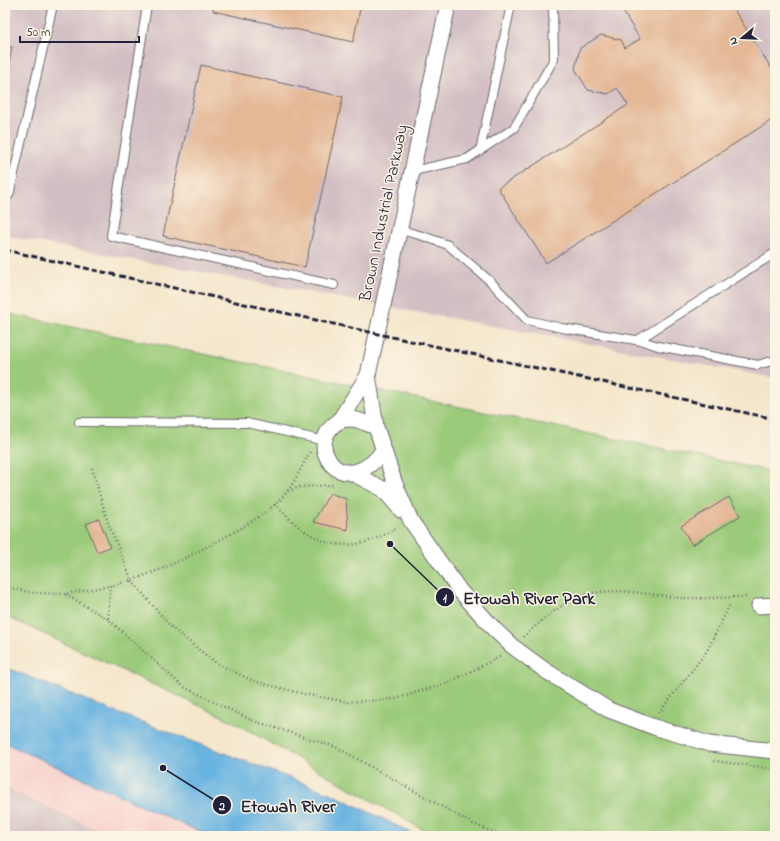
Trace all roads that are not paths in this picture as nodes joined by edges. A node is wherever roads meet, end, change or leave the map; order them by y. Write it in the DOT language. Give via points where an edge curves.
graph roads {
  1 [pos="53,5"];
  2 [pos="147,5"];
  3 [pos="448,5"];
  4 [pos="511,5"];
  5 [pos="553,5"];
  6 [pos="480,151"];
  7 [pos="413,171"];
  8 [pos="5,197"];
  9 [pos="400,230"];
  10 [pos="775,253"];
  11 [pos="334,285"];
  12 [pos="638,340"];
  13 [pos="775,360"];
  14 [pos="368,375"];
  15 [pos="338,421"];
  16 [pos="79,422"];
  17 [pos="376,427"];
  18 [pos="318,440"];
  19 [pos="383,450"];
  20 [pos="352,473"];
  21 [pos="404,524"];
  22 [pos="756,602"];
  23 [pos="775,605"];
  24 [pos="775,751"];
  1 -- 8 [label="lane" via="9,196"];
  2 -- 11 [label="lane" via="112,236"];
  3 -- 7 [label="street, Brown Industrial Parkway"];
  4 -- 6 [label="lane"];
  5 -- 6 [label="lane" via="554,59 514,128"];
  6 -- 7 [label="lane" via="467,159"];
  7 -- 9 [label="street, Brown Industrial Parkway"];
  9 -- 12 [label="lane" via="448,245 490,281 527,320"];
  9 -- 14 [label="street, Brown Industrial Parkway"];
  10 -- 12 [label="lane"];
  12 -- 13 [label="lane" via="758,365"];
  14 -- 15 [label="street, Brown Industrial Parkway"];
  14 -- 17 [label="street"];
  15 -- 17 [label="street" via="359,420"];
  15 -- 18 [label="street"];
  16 -- 18 [label="lane" via="247,423"];
  17 -- 19 [label="street"];
  18 -- 20 [label="street" via="333,465"];
  19 -- 20 [label="street" via="372,464"];
  19 -- 21 [label="street"];
  20 -- 21 [label="street" via="383,489"];
  21 -- 24 [label="street" via="460,591 512,646 609,710 709,744"];
  22 -- 23 [label="street"];
}
